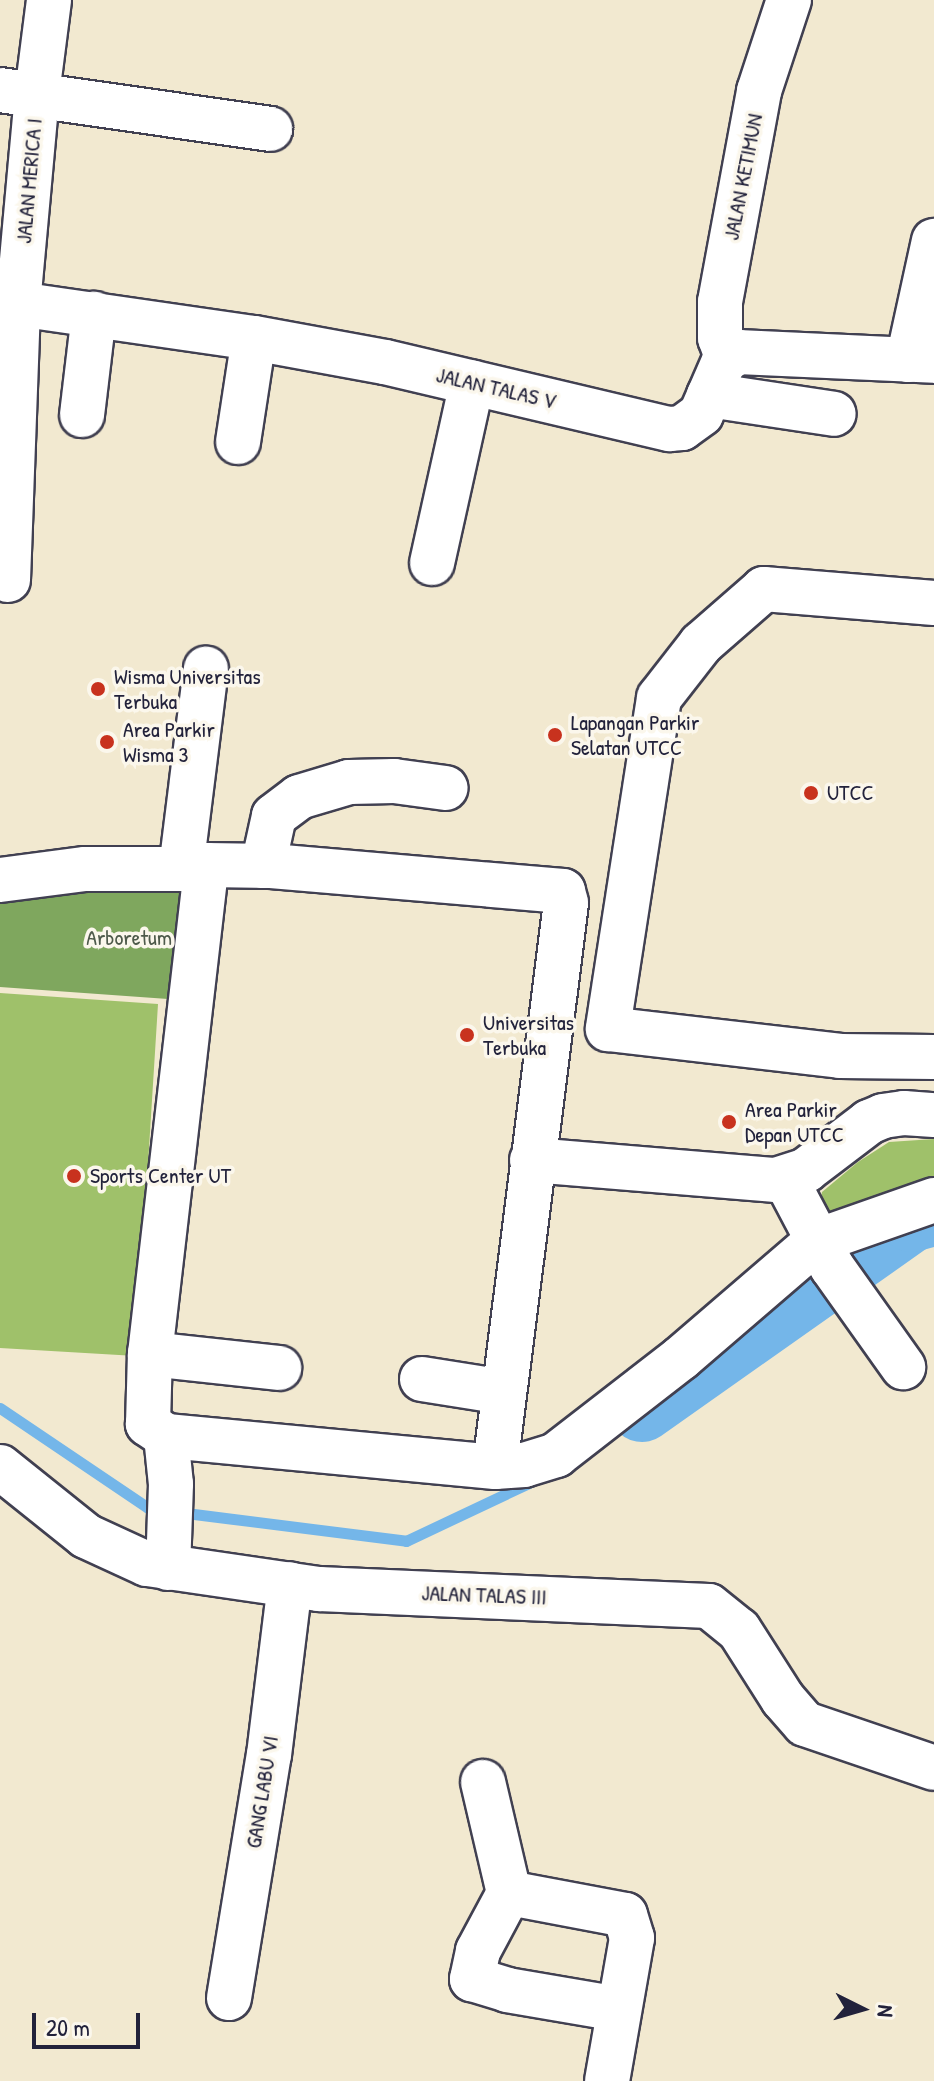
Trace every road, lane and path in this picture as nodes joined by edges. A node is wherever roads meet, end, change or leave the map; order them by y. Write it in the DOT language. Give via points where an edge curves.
graph roads {
  1 [pos="49,0"];
  2 [pos="789,0"];
  3 [pos="18,92"];
  4 [pos="270,129"];
  5 [pos="934,241"];
  6 [pos="18,304"];
  7 [pos="94,314"];
  8 [pos="254,338"];
  9 [pos="921,361"];
  10 [pos="718,376"];
  11 [pos="472,382"];
  12 [pos="834,414"];
  13 [pos="82,415"];
  14 [pos="238,442"];
  15 [pos="432,563"];
  16 [pos="8,580"];
  17 [pos="934,603"];
  18 [pos="206,669"];
  19 [pos="446,788"];
  20 [pos="263,866"];
  21 [pos="194,867"];
  22 [pos="0,880"];
  23 [pos="566,903"];
  24 [pos="625,912"];
  25 [pos="934,1057"];
  26 [pos="934,1115"];
  27 [pos="532,1160"];
  28 [pos="785,1178"];
  29 [pos="934,1200"];
  30 [pos="825,1254"];
  31 [pos="150,1354"];
  32 [pos="903,1367"];
  33 [pos="279,1368"];
  34 [pos="422,1379"];
  35 [pos="504,1392"];
  36 [pos="166,1436"];
  37 [pos="0,1467"];
  38 [pos="495,1467"];
  39 [pos="169,1548"];
  40 [pos="290,1584"];
  41 [pos="934,1768"];
  42 [pos="483,1782"];
  43 [pos="509,1893"];
  44 [pos="229,1998"];
  45 [pos="618,2009"];
  46 [pos="607,2081"];
  1 -- 3 [label="street, JALAN MERICA I"];
  2 -- 10 [label="street, JALAN KETIMUN" via="759,91 720,302"];
  3 -- 4 [label="street"];
  3 -- 6 [label="street, JALAN MERICA I"];
  5 -- 9 [label="street"];
  6 -- 7 [label="street, JALAN TALAS V"];
  6 -- 16 [label="street, JALAN MERICA I"];
  7 -- 8 [label="street, JALAN TALAS V"];
  7 -- 13 [label="street"];
  8 -- 11 [label="street, JALAN TALAS V"];
  8 -- 14 [label="street"];
  9 -- 10 [label="street" via="746,351"];
  10 -- 11 [label="street, JALAN TALAS V" via="701,414 691,424 669,429"];
  10 -- 12 [label="street"];
  11 -- 15 [label="street"];
  17 -- 24 [label="street" via="764,589 701,644 659,698"];
  18 -- 21 [label="street"];
  19 -- 20 [label="street" via="349,782 299,797 274,816"];
  20 -- 21 [label="street"];
  20 -- 23 [label="street" via="557,888"];
  21 -- 22 [label="street" via="85,869"];
  21 -- 31 [label="street"];
  23 -- 24 [label="street"];
  23 -- 27 [label="street"];
  24 -- 25 [label="street" via="608,1029 840,1056"];
  26 -- 28 [label="street" via="883,1116 806,1170"];
  27 -- 28 [label="street" via="763,1181"];
  27 -- 35 [label="street"];
  28 -- 30 [label="street"];
  29 -- 30 [label="street"];
  30 -- 32 [label="street"];
  30 -- 38 [label="street" via="556,1455"];
  31 -- 33 [label="street"];
  31 -- 36 [label="street" via="148,1424"];
  34 -- 35 [label="street"];
  35 -- 38 [label="street"];
  36 -- 38 [label="street"];
  36 -- 39 [label="street"];
  37 -- 39 [label="street, JALAN TALAS III" via="86,1536 125,1556"];
  39 -- 40 [label="street, JALAN TALAS III"];
  40 -- 41 [label="street, JALAN TALAS III" via="709,1606 739,1630 805,1724"];
  40 -- 44 [label="street, GANG LABU VI" via="269,1755"];
  42 -- 43 [label="street"];
  43 -- 45 [label="street" via="625,1915 632,1938"];
  43 -- 45 [label="street" via="478,1951 472,1979"];
  45 -- 46 [label="street"];
}
